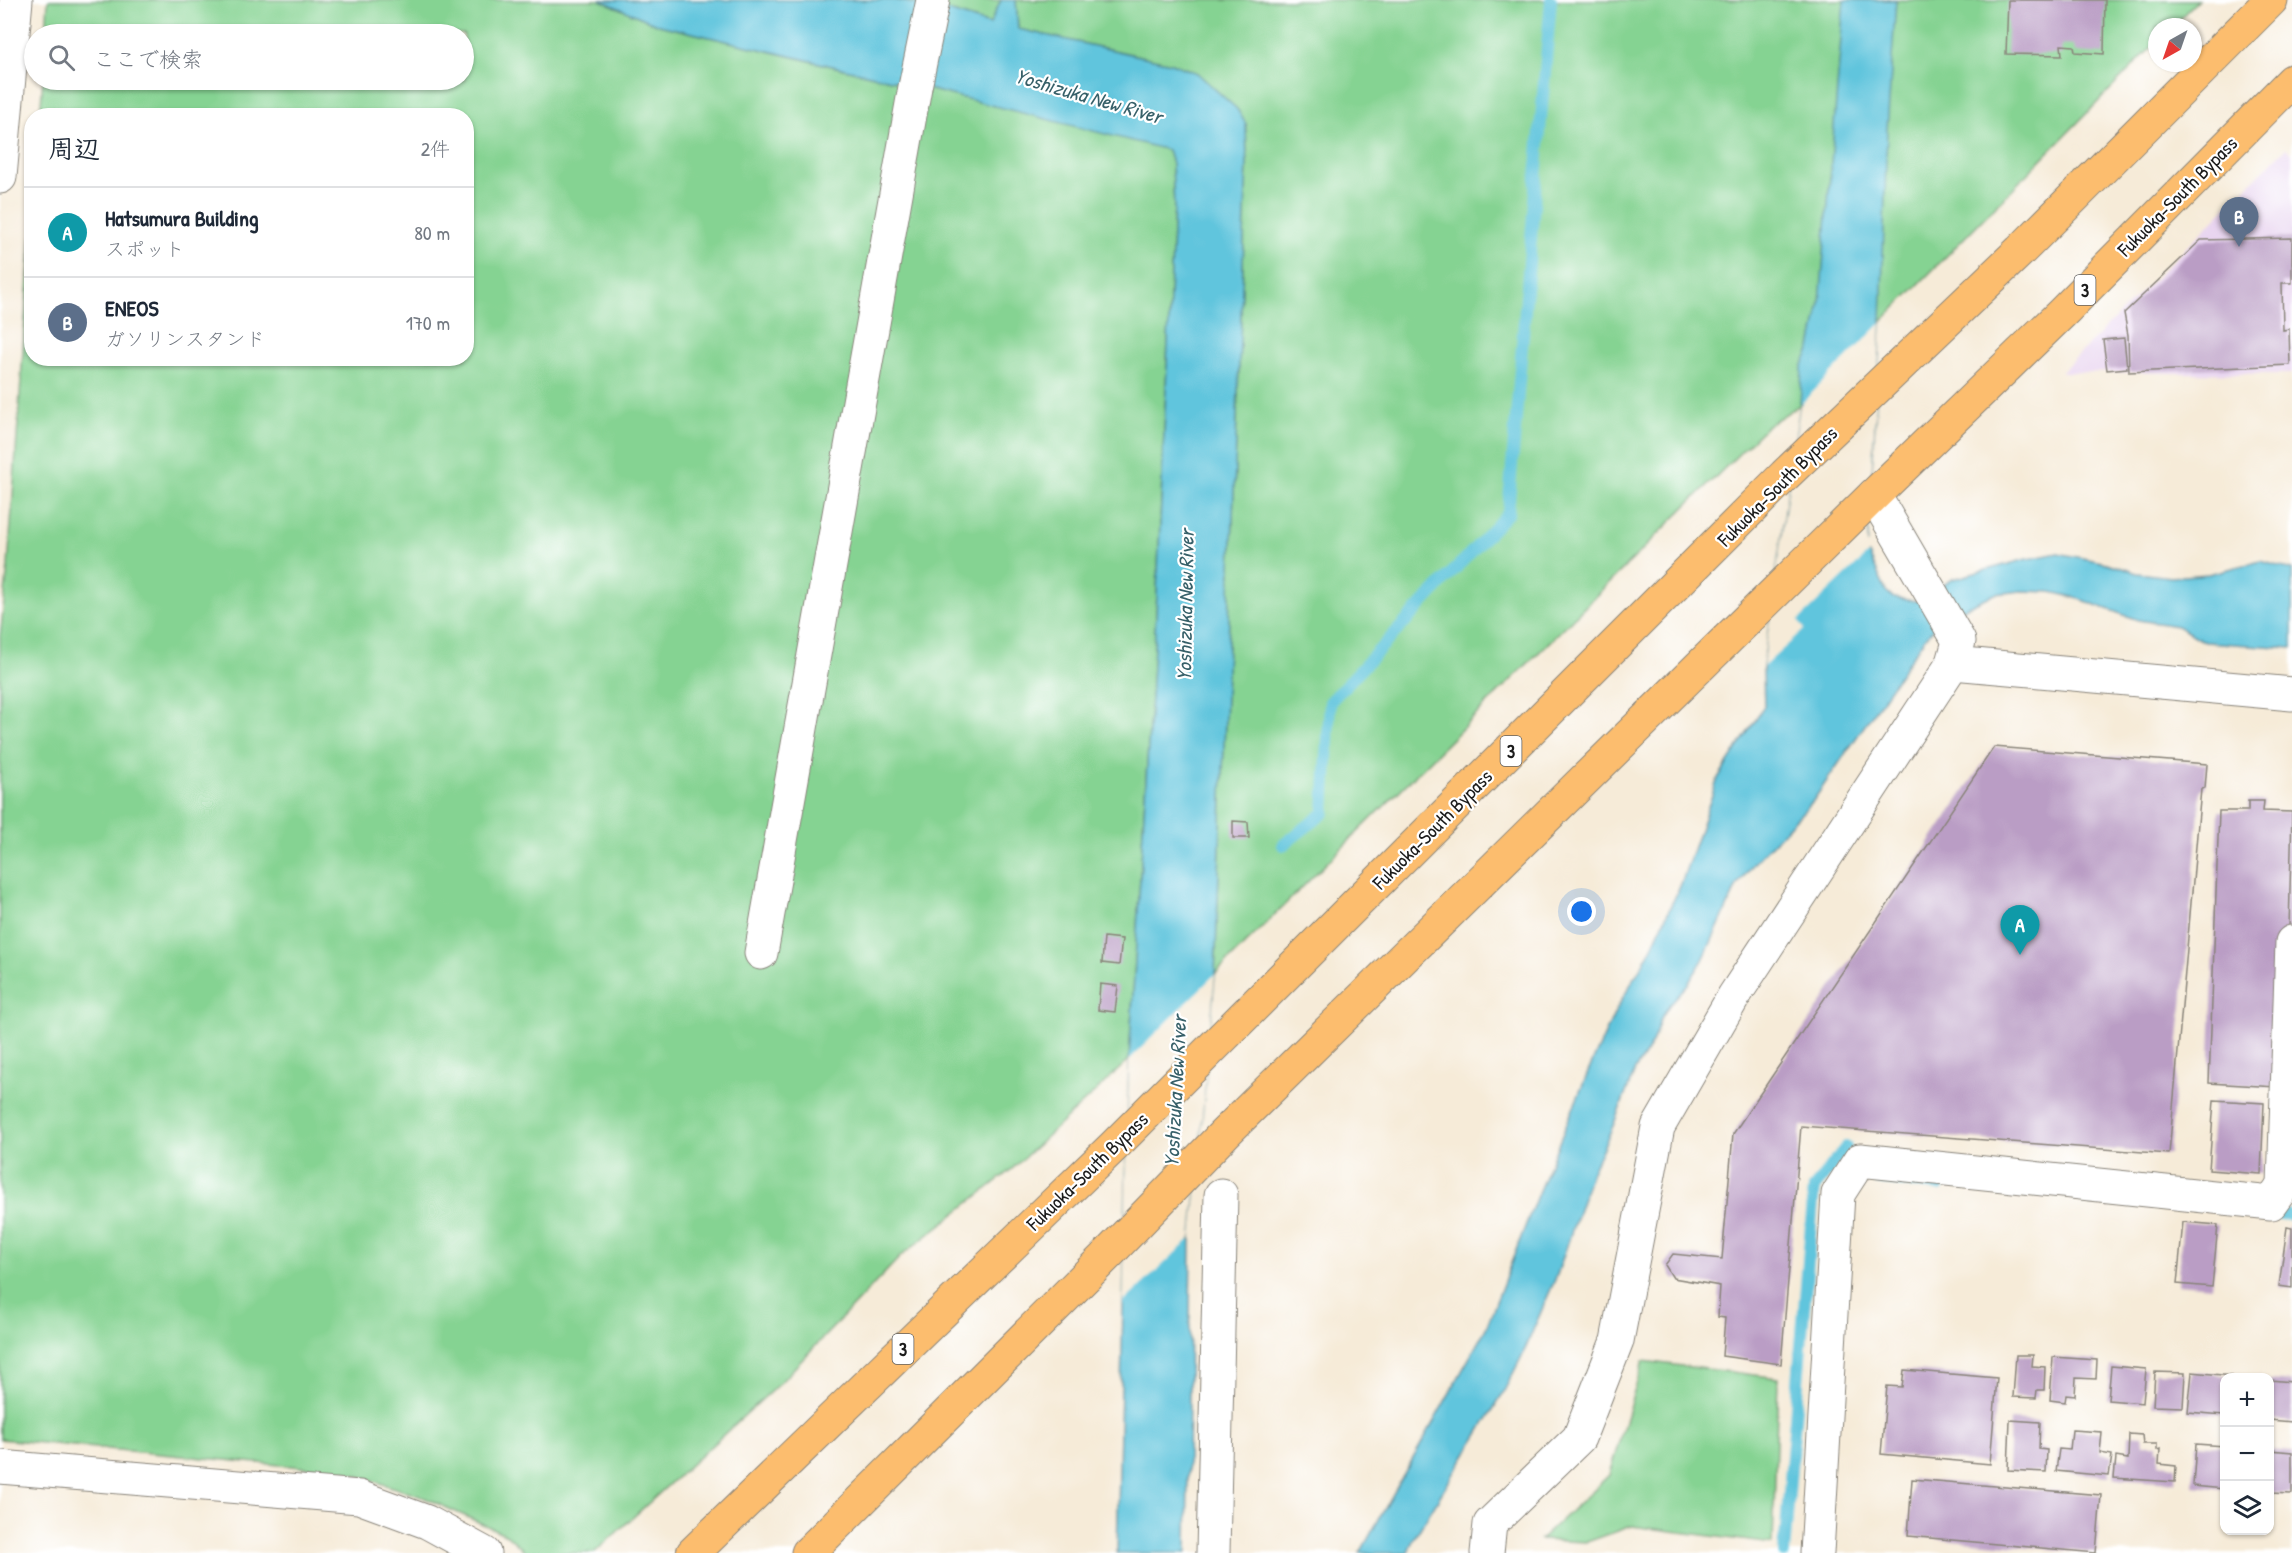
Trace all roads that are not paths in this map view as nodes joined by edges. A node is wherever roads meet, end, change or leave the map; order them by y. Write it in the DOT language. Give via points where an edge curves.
graph roads {
  1 [pos="16,0"];
  2 [pos="2271,0"];
  3 [pos="932,4"];
  4 [pos="2292,81"];
  5 [pos="0,177"];
  6 [pos="1874,495"];
  7 [pos="1953,663"];
  8 [pos="2292,694"];
  9 [pos="2292,942"];
  10 [pos="760,953"];
  11 [pos="2288,1185"];
  12 [pos="1221,1195"];
  13 [pos="0,1467"];
  14 [pos="484,1553"];
  15 [pos="693,1553"];
  16 [pos="808,1553"];
  17 [pos="1213,1553"];
  18 [pos="1487,1553"];
  19 [pos="1817,1553"];
  1 -- 5 [label="street"];
  2 -- 15 [label="highway, Fukuoka-South Bypass / 3" via="2029,242 1785,475 1114,1146"];
  3 -- 10 [label="street"];
  4 -- 6 [label="highway, Fukuoka-South Bypass / 3"];
  6 -- 7 [label="street" via="1959,641"];
  6 -- 16 [label="highway, Fukuoka-South Bypass / 3" via="1225,1133"];
  7 -- 8 [label="street"];
  7 -- 18 [label="street" via="1734,996 1658,1127 1617,1341 1580,1438 1491,1524"];
  9 -- 11 [label="street"];
  11 -- 19 [label="street" via="2271,1203 1860,1160 1838,1194"];
  12 -- 17 [label="street"];
  13 -- 14 [label="street" via="359,1497 427,1522"];
}
